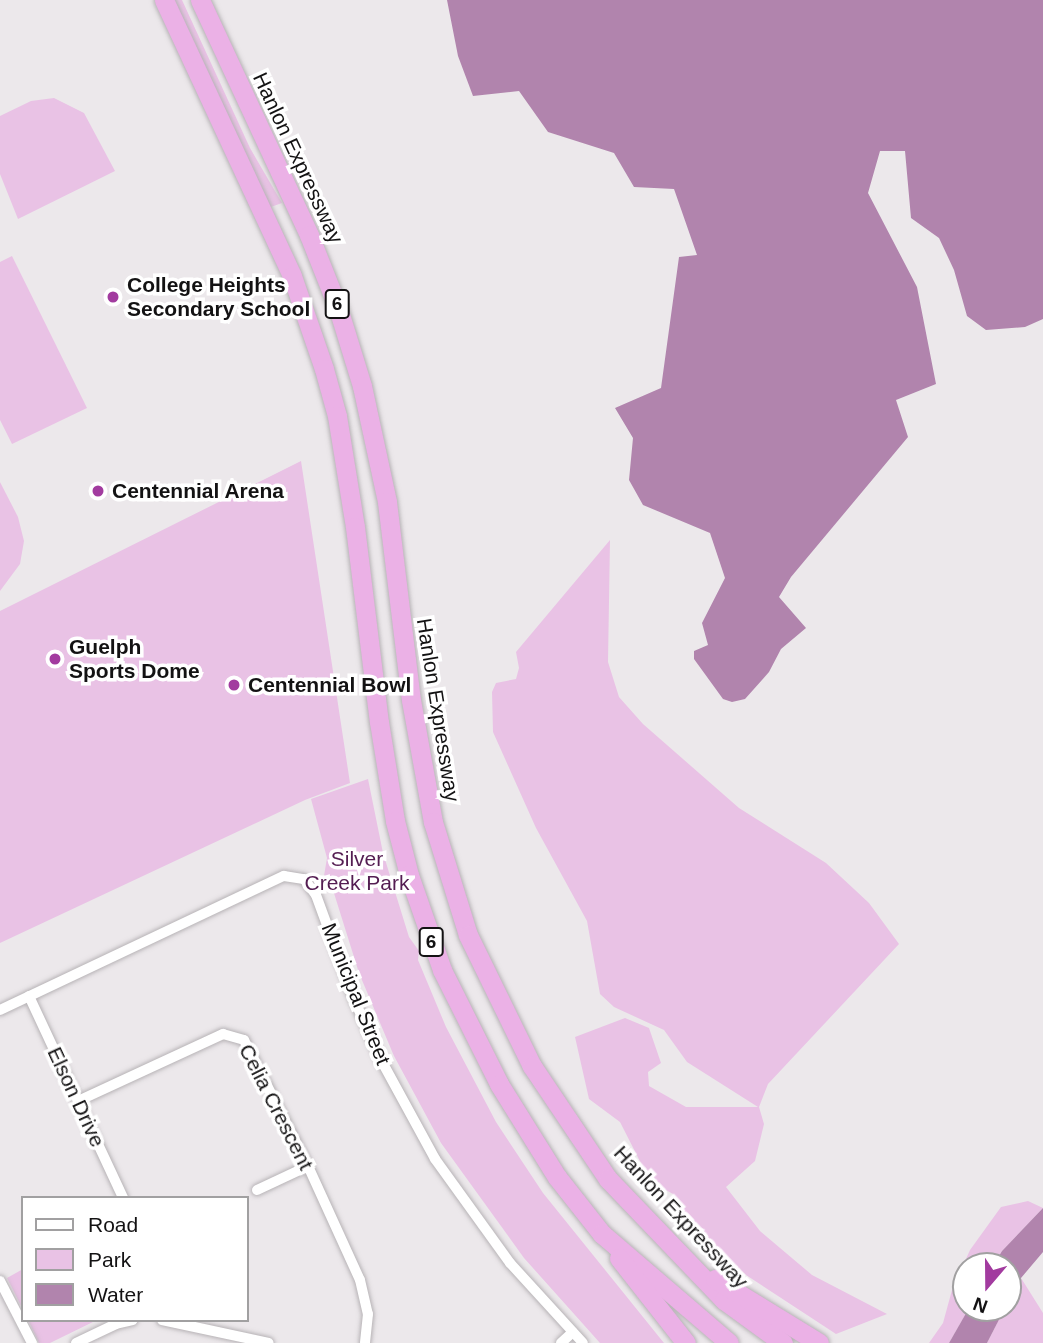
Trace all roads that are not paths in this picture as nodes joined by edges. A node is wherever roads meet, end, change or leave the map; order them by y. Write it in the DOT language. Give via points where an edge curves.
graph roads {
  1 [pos="164,0"];
  2 [pos="200,0"];
  3 [pos="29,996"];
  4 [pos="0,1010"];
  5 [pos="78,1101"];
  6 [pos="308,1166"];
  7 [pos="257,1190"];
  8 [pos="122,1196"];
  9 [pos="602,1234"];
  10 [pos="688,1261"];
  11 [pos="0,1281"];
  12 [pos="21,1322"];
  13 [pos="21,1322"];
  14 [pos="128,1322"];
  15 [pos="171,1322"];
  16 [pos="573,1332"];
  17 [pos="32,1343"];
  18 [pos="76,1343"];
  19 [pos="269,1343"];
  20 [pos="365,1343"];
  21 [pos="561,1343"];
  22 [pos="583,1343"];
  23 [pos="686,1343"];
  24 [pos="729,1343"];
  25 [pos="783,1343"];
  26 [pos="819,1343"];
  1 -- 9 [label="highway, 6" via="292,276 324,369 337,416 353,515 395,821 425,926 462,1014 519,1119"];
  2 -- 10 [label="highway, Hanlon Expressway / 6" via="309,235 362,386 387,502 411,700 433,822 468,935 532,1066 607,1179"];
  3 -- 4 [label="street, Municipal Street"];
  3 -- 5 [label="street, Elson Drive"];
  3 -- 16 [label="street, Municipal Street" via="284,876 304,878 316,895 380,1058 435,1159 510,1263"];
  5 -- 6 [label="street, Celia Crescent" via="223,1034 237,1036 249,1046"];
  5 -- 8 [label="street, Elson Drive"];
  6 -- 7 [label="street"];
  6 -- 20 [label="street, Celia Crescent" via="365,1292"];
  9 -- 23 [label="highway"];
  9 -- 24 [label="highway, 6"];
  10 -- 25 [label="highway, Hanlon Expressway / 6" via="724,1300"];
  10 -- 26 [label="highway"];
  11 -- 12 [label="street"];
  13 -- 17 [label="street"];
  14 -- 18 [label="street"];
  15 -- 19 [label="street"];
  16 -- 21 [label="street"];
  16 -- 22 [label="street, Municipal Street"];
}
